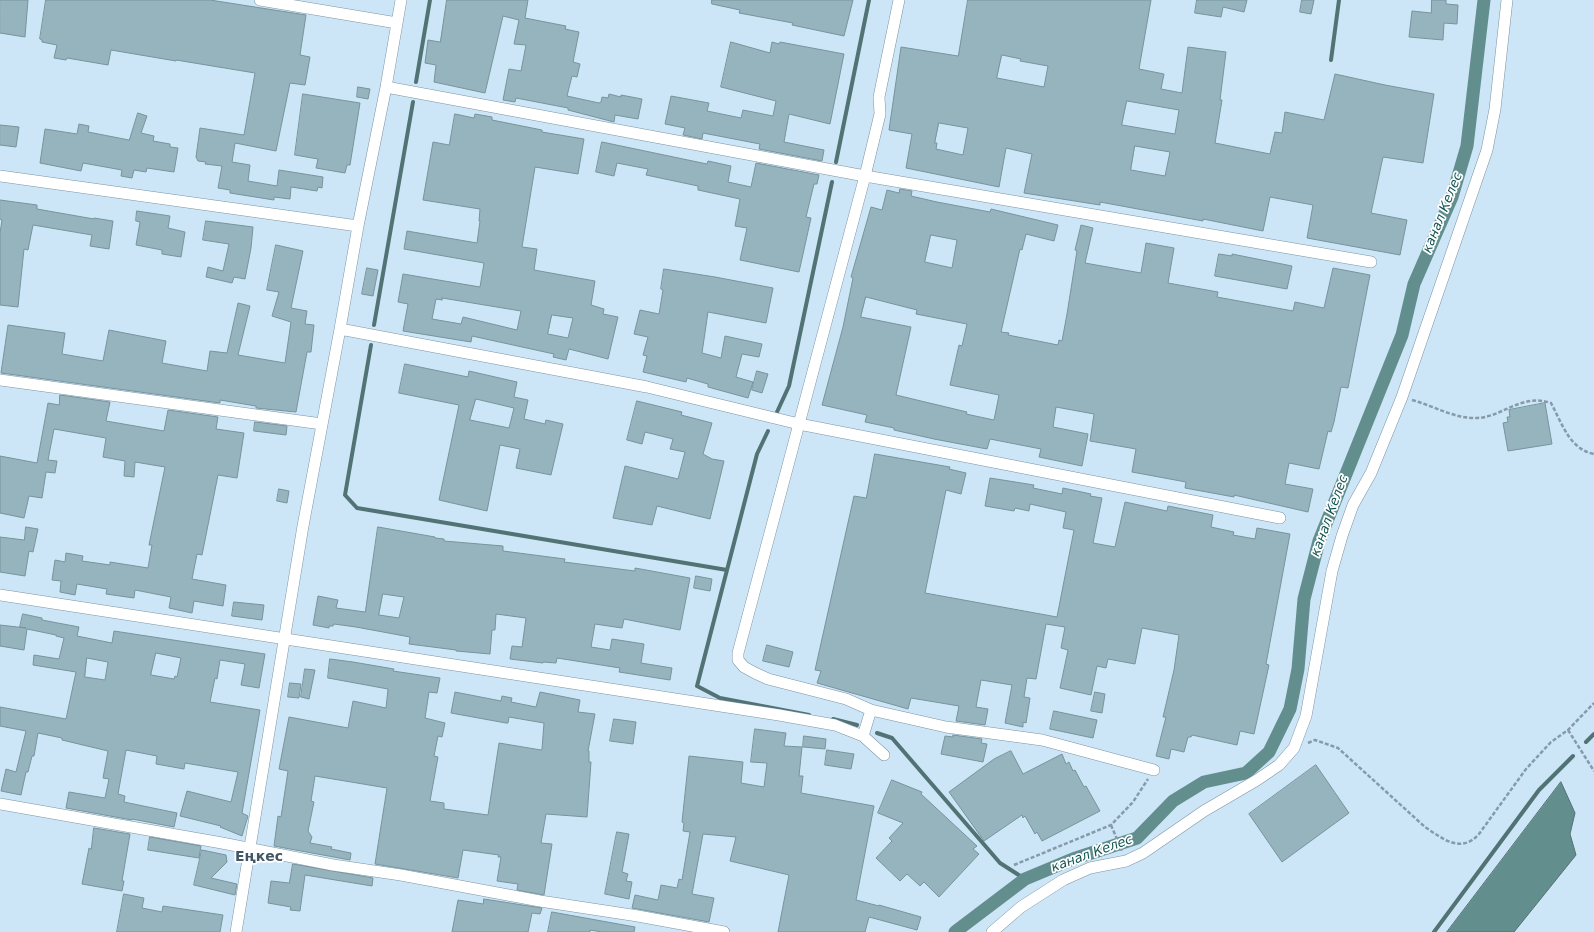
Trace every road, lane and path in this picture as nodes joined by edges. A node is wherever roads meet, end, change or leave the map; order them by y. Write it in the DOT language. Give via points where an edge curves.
graph roads {
  1 [pos="260,0"];
  2 [pos="401,0"];
  3 [pos="899,0"];
  4 [pos="1507,0"];
  5 [pos="397,23"];
  6 [pos="386,86"];
  7 [pos="0,176"];
  8 [pos="865,176"];
  9 [pos="358,226"];
  10 [pos="1371,262"];
  11 [pos="340,329"];
  12 [pos="0,380"];
  13 [pos="1402,397"];
  14 [pos="322,424"];
  15 [pos="799,424"];
  16 [pos="1594,454"];
  17 [pos="1280,518"];
  18 [pos="0,595"];
  19 [pos="283,640"];
  20 [pos="1594,704"];
  21 [pos="871,710"];
  22 [pos="1568,730"];
  23 [pos="863,736"];
  24 [pos="1294,748"];
  25 [pos="884,755"];
  26 [pos="1154,770"];
  27 [pos="1594,771"];
  28 [pos="0,804"];
  29 [pos="1111,825"];
  30 [pos="249,849"];
  31 [pos="1126,861"];
  32 [pos="1014,865"];
  33 [pos="236,932"];
  34 [pos="724,932"];
  35 [pos="992,932"];
  1 -- 5 [label="street"];
  2 -- 5 [label="street"];
  3 -- 8 [label="street" via="879,98 880,114"];
  4 -- 13 [label="street" via="1494,114 1487,150"];
  5 -- 6 [label="street"];
  6 -- 8 [label="street"];
  6 -- 9 [label="street"];
  7 -- 9 [label="street"];
  8 -- 10 [label="street"];
  8 -- 15 [label="street"];
  9 -- 11 [label="street"];
  11 -- 14 [label="street"];
  11 -- 15 [label="street" via="646,387"];
  12 -- 14 [label="street"];
  13 -- 16 [label="path" via="1463,418 1479,418 1518,403 1543,400 1552,403 1566,432 1578,448"];
  13 -- 24 [label="street" via="1371,473 1353,505 1342,536 1332,571 1306,716"];
  14 -- 19 [label="street"];
  15 -- 17 [label="street"];
  15 -- 21 [label="street" via="738,660 744,667 768,679 846,699"];
  18 -- 19 [label="street"];
  19 -- 23 [label="street" via="779,715 835,725"];
  19 -- 30 [label="street"];
  20 -- 22 [label="path"];
  21 -- 23 [label="street"];
  21 -- 26 [label="street" via="946,727 1042,740"];
  22 -- 24 [label="path" via="1551,742 1526,769 1474,839 1458,845 1424,827 1338,748 1315,740"];
  22 -- 27 [label="path"];
  23 -- 25 [label="street"];
  24 -- 31 [label="street" via="1279,765 1257,780 1204,811 1143,853"];
  26 -- 29 [label="path" via="1133,802"];
  28 -- 30 [label="street"];
  29 -- 31 [label="path"];
  29 -- 32 [label="path"];
  30 -- 33 [label="street"];
  30 -- 34 [label="street"];
  31 -- 35 [label="street" via="1090,868 1063,880 1021,907"];
}
